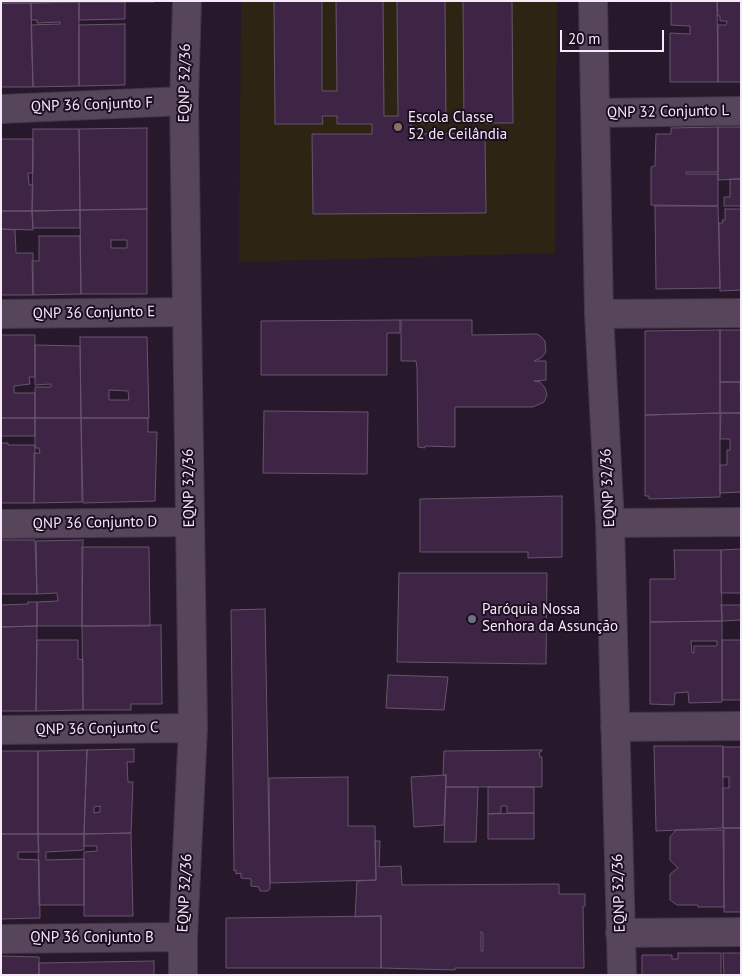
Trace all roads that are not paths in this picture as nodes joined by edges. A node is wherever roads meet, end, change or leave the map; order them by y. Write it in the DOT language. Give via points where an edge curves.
graph roads {
  1 [pos="186,1"];
  2 [pos="593,1"];
  3 [pos="184,101"];
  4 [pos="1,109"];
  5 [pos="741,111"];
  6 [pos="596,113"];
  7 [pos="187,312"];
  8 [pos="741,313"];
  9 [pos="1,314"];
  10 [pos="599,314"];
  11 [pos="189,522"];
  12 [pos="741,522"];
  13 [pos="610,523"];
  14 [pos="1,524"];
  15 [pos="741,726"];
  16 [pos="614,727"];
  17 [pos="193,728"];
  18 [pos="1,730"];
  19 [pos="741,932"];
  20 [pos="620,933"];
  21 [pos="183,937"];
  22 [pos="1,938"];
  23 [pos="183,975"];
  24 [pos="622,975"];
  1 -- 3 [label="street, EQNP 32/36"];
  2 -- 6 [label="street, EQNP 32/36"];
  3 -- 4 [label="street, QNP 36 Conjunto F"];
  3 -- 7 [label="street, EQNP 32/36"];
  5 -- 6 [label="street, QNP 32 Conjunto L"];
  6 -- 10 [label="street, EQNP 32/36"];
  7 -- 9 [label="street, QNP 36 Conjunto E"];
  7 -- 11 [label="street, EQNP 32/36"];
  8 -- 10 [label="street"];
  10 -- 13 [label="street, EQNP 32/36"];
  11 -- 14 [label="street, QNP 36 Conjunto D"];
  11 -- 17 [label="street, EQNP 32/36"];
  12 -- 13 [label="street"];
  13 -- 16 [label="street, EQNP 32/36"];
  15 -- 16 [label="street"];
  16 -- 20 [label="street, EQNP 32/36"];
  17 -- 18 [label="street, QNP 36 Conjunto C"];
  17 -- 21 [label="street, EQNP 32/36"];
  19 -- 20 [label="street"];
  20 -- 24 [label="street, EQNP 32/36"];
  21 -- 22 [label="street, QNP 36 Conjunto B"];
  21 -- 23 [label="street, EQNP 32/36"];
}
